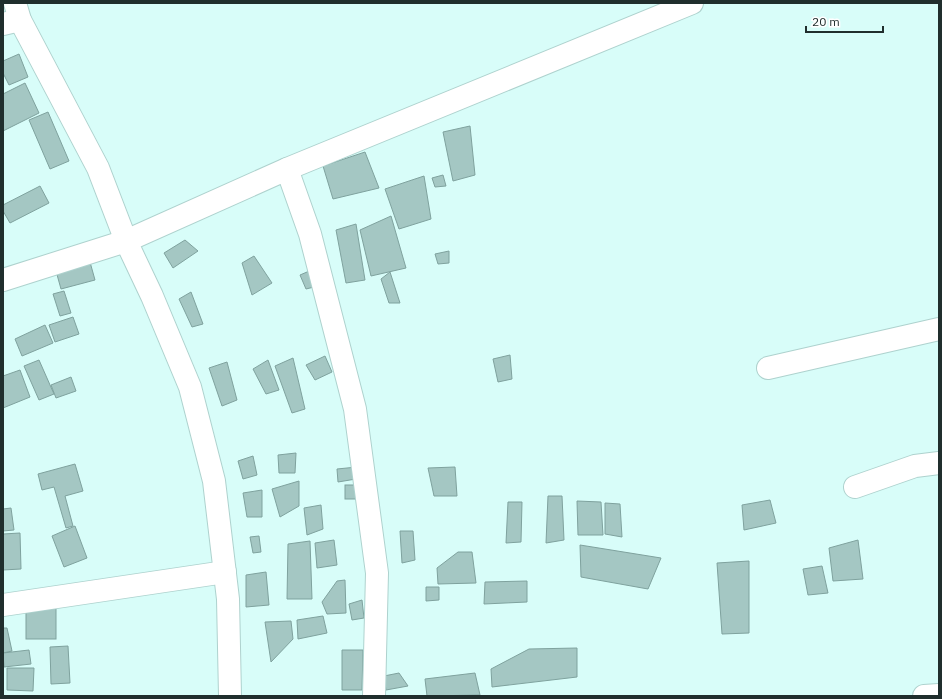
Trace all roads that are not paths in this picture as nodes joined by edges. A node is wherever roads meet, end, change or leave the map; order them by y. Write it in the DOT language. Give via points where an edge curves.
graph roads {
  1 [pos="692,3"];
  2 [pos="13,16"];
  3 [pos="287,169"];
  4 [pos="126,241"];
  5 [pos="3,280"];
  6 [pos="939,329"];
  7 [pos="768,368"];
  8 [pos="939,463"];
  9 [pos="855,487"];
  10 [pos="225,572"];
  11 [pos="3,605"];
  12 [pos="939,695"];
  13 [pos="230,696"];
  14 [pos="374,696"];
  15 [pos="924,696"];
  1 -- 3 [label="street"];
  2 -- 4 [label="street" via="98,168"];
  3 -- 4 [label="street"];
  3 -- 14 [label="street" via="310,234 355,409 377,573"];
  4 -- 5 [label="street"];
  4 -- 10 [label="street" via="190,387 214,481"];
  6 -- 7 [label="street"];
  8 -- 9 [label="street" via="915,466"];
  10 -- 11 [label="street"];
  10 -- 13 [label="street"];
  12 -- 15 [label="street"];
}
